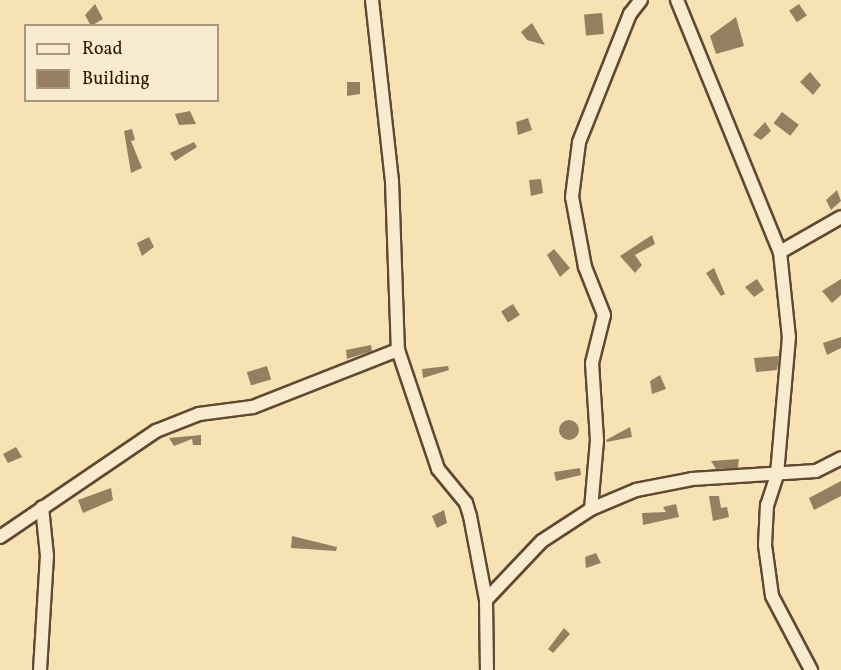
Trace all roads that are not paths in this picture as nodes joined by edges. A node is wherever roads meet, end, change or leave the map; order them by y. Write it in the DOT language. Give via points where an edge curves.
graph roads {
  1 [pos="372,0"];
  2 [pos="641,0"];
  3 [pos="677,0"];
  4 [pos="841,217"];
  5 [pos="780,252"];
  6 [pos="398,350"];
  7 [pos="841,458"];
  8 [pos="777,475"];
  9 [pos="42,507"];
  10 [pos="591,509"];
  11 [pos="0,537"];
  12 [pos="486,600"];
  13 [pos="40,670"];
  14 [pos="487,670"];
  15 [pos="811,670"];
  1 -- 6 [label="street" via="392,181"];
  2 -- 10 [label="street" via="630,14 579,142 572,197 585,267 604,315 592,363 597,440"];
  3 -- 5 [label="street"];
  4 -- 5 [label="street"];
  5 -- 8 [label="street" via="789,337"];
  6 -- 9 [label="street" via="253,407 199,414 156,431"];
  6 -- 12 [label="street" via="438,469 466,504"];
  7 -- 8 [label="street" via="816,471"];
  8 -- 10 [label="street" via="692,479 636,490"];
  8 -- 15 [label="street" via="767,505 765,545 772,596"];
  9 -- 11 [label="street"];
  9 -- 13 [label="street" via="47,556"];
  10 -- 12 [label="street" via="542,541"];
  12 -- 14 [label="street"];
}
